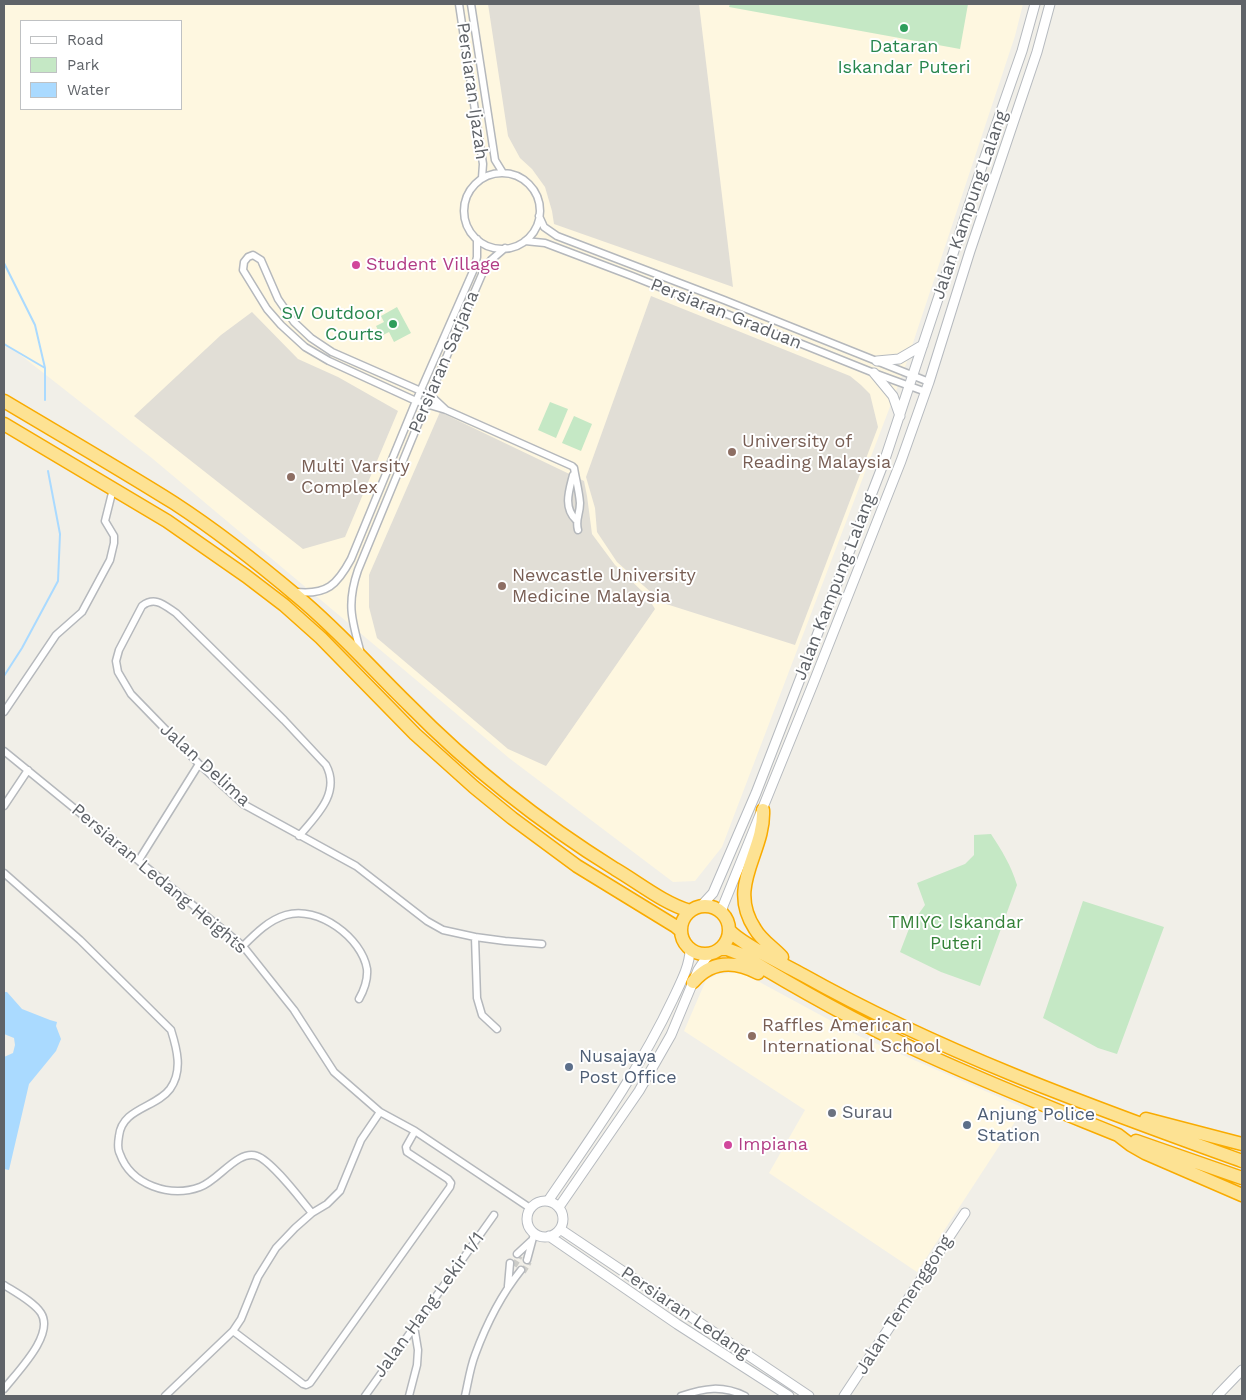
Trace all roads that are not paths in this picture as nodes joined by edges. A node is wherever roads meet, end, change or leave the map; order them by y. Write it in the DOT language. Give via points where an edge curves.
graph roads {
  1 [pos="459,4"];
  2 [pos="471,4"];
  3 [pos="1035,4"];
  4 [pos="1050,4"];
  5 [pos="503,173"];
  6 [pos="482,178"];
  7 [pos="540,216"];
  8 [pos="477,239"];
  9 [pos="525,241"];
  10 [pos="505,248"];
  11 [pos="923,345"];
  12 [pos="862,355"];
  13 [pos="877,361"];
  14 [pos="857,367"];
  15 [pos="874,374"];
  16 [pos="912,376"];
  17 [pos="929,382"];
  18 [pos="909,386"];
  19 [pos="420,392"];
  20 [pos="926,392"];
  21 [pos="430,395"];
  22 [pos="4,401"];
  23 [pos="416,401"];
  24 [pos="426,405"];
  25 [pos="446,410"];
  26 [pos="900,416"];
  27 [pos="4,424"];
  28 [pos="574,472"];
  29 [pos="113,489"];
  30 [pos="576,520"];
  31 [pos="578,530"];
  32 [pos="292,592"];
  33 [pos="361,654"];
  34 [pos="4,712"];
  35 [pos="4,751"];
  36 [pos="199,764"];
  37 [pos="28,770"];
  38 [pos="4,806"];
  39 [pos="763,810"];
  40 [pos="300,836"];
  41 [pos="138,860"];
  42 [pos="4,873"];
  43 [pos="695,909"];
  44 [pos="722,913"];
  45 [pos="729,930"];
  46 [pos="680,932"];
  47 [pos="475,937"];
  48 [pos="542,944"];
  49 [pos="244,946"];
  50 [pos="690,949"];
  51 [pos="716,951"];
  52 [pos="789,967"];
  53 [pos="693,982"];
  54 [pos="793,985"];
  55 [pos="359,999"];
  56 [pos="497,1029"];
  57 [pos="380,1112"];
  58 [pos="1130,1120"];
  59 [pos="415,1131"];
  60 [pos="1118,1135"];
  61 [pos="1242,1144"];
  62 [pos="1242,1161"];
  63 [pos="1242,1178"];
  64 [pos="1242,1195"];
  65 [pos="548,1201"];
  66 [pos="559,1207"];
  67 [pos="530,1208"];
  68 [pos="312,1213"];
  69 [pos="965,1213"];
  70 [pos="494,1215"];
  71 [pos="560,1229"];
  72 [pos="549,1236"];
  73 [pos="533,1237"];
  74 [pos="518,1255"];
  75 [pos="528,1261"];
  76 [pos="512,1265"];
  77 [pos="522,1271"];
  78 [pos="4,1285"];
  79 [pos="508,1287"];
  80 [pos="414,1326"];
  81 [pos="233,1331"];
  82 [pos="1242,1370"];
  83 [pos="4,1389"];
  84 [pos="165,1396"];
  85 [pos="365,1396"];
  86 [pos="409,1396"];
  87 [pos="465,1396"];
  88 [pos="682,1396"];
  89 [pos="745,1396"];
  90 [pos="789,1396"];
  91 [pos="809,1396"];
  92 [pos="844,1396"];
  93 [pos="1217,1396"];
  1 -- 6 [label="street, Persiaran Ijazah" via="483,164"];
  2 -- 5 [label="street, Persiaran Ijazah" via="495,160"];
  3 -- 11 [label="main road, Jalan Kampung Lalang"];
  4 -- 17 [label="main road, Jalan Kampung Lalang"];
  5 -- 6 [label="street"];
  5 -- 7 [label="street" via="528,183 538,198"];
  6 -- 8 [label="street" via="473,186 464,207 469,230"];
  7 -- 9 [label="street"];
  7 -- 12 [label="street, Persiaran Graduan" via="544,227 558,236"];
  8 -- 10 [label="street" via="495,248"];
  8 -- 19 [label="street, Persiaran Sarjana" via="474,269"];
  9 -- 10 [label="street"];
  9 -- 14 [label="street, Persiaran Graduan" via="545,243 632,276"];
  10 -- 21 [label="street, Persiaran Sarjana" via="483,272"];
  11 -- 13 [label="main road" via="899,359"];
  11 -- 16 [label="main road, Jalan Kampung Lalang"];
  12 -- 13 [label="street, Persiaran Graduan"];
  12 -- 14 [label="street"];
  13 -- 16 [label="street, Persiaran Graduan"];
  14 -- 15 [label="street, Persiaran Graduan"];
  15 -- 18 [label="street, Persiaran Graduan"];
  15 -- 26 [label="main road" via="893,396"];
  16 -- 17 [label="street, Persiaran Graduan"];
  16 -- 18 [label="main road, Jalan Kampung Lalang"];
  17 -- 20 [label="main road, Jalan Kampung Lalang"];
  18 -- 20 [label="street, Persiaran Graduan"];
  18 -- 26 [label="main road, Jalan Kampung Lalang"];
  19 -- 21 [label="street"];
  19 -- 23 [label="street, Persiaran Sarjana"];
  19 -- 23 [label="street" via="332,352 312,338 294,322 278,299 261,260 253,255 244,262 243,270 267,308 305,347"];
  20 -- 39 [label="main road, Jalan Kampung Lalang"];
  21 -- 24 [label="street, Persiaran Sarjana"];
  21 -- 25 [label="street"];
  22 -- 32 [label="highway" via="175,504"];
  23 -- 24 [label="street"];
  23 -- 32 [label="street, Persiaran Sarjana" via="344,572 337,582 321,592"];
  24 -- 25 [label="street"];
  24 -- 33 [label="street, Persiaran Sarjana" via="354,583 351,616"];
  25 -- 28 [label="street" via="572,466"];
  26 -- 43 [label="main road, Jalan Kampung Lalang" via="756,792 713,893"];
  27 -- 29 [label="highway"];
  28 -- 30 [label="street" via="580,500"];
  28 -- 30 [label="street" via="568,490 568,506"];
  29 -- 34 [label="street" via="106,517 114,536 110,560 82,612 56,635"];
  29 -- 46 [label="highway" via="167,521 284,605 415,734 474,787 578,866"];
  30 -- 31 [label="street"];
  32 -- 33 [label="highway"];
  33 -- 43 [label="highway" via="425,721 522,804 586,851 673,905"];
  35 -- 37 [label="street, Persiaran Ledang Heights"];
  36 -- 40 [label="street, Jalan Delima" via="243,804"];
  36 -- 40 [label="street, Jalan Delima" via="131,694 118,672 119,650 147,602 160,602 176,613 326,765 330,772 331,791"];
  36 -- 41 [label="street"];
  37 -- 38 [label="street"];
  37 -- 41 [label="street, Persiaran Ledang Heights"];
  39 -- 44 [label="main road, Jalan Kampung Lalang" via="722,906"];
  39 -- 52 [label="highway" via="760,836 747,875 745,903 755,929"];
  40 -- 47 [label="street" via="356,866 427,921 443,930"];
  41 -- 49 [label="street, Persiaran Ledang Heights"];
  42 -- 68 [label="street" via="80,940 171,1030 178,1062 170,1089 134,1112 120,1128 119,1152 132,1174 159,1188 190,1190 210,1182 243,1155 250,1154 258,1156 280,1176"];
  43 -- 44 [label="highway" via="711,906"];
  43 -- 46 [label="highway" via="682,922"];
  44 -- 45 [label="highway"];
  45 -- 51 [label="highway" via="728,939"];
  45 -- 52 [label="highway"];
  46 -- 50 [label="highway"];
  47 -- 48 [label="street"];
  47 -- 56 [label="street" via="477,998 482,1015"];
  49 -- 55 [label="street" via="272,920 288,914 318,916 349,936 361,953 367,970 365,987"];
  49 -- 57 [label="street, Persiaran Ledang Heights" via="294,1010 334,1072"];
  50 -- 51 [label="highway" via="699,954"];
  50 -- 65 [label="main road" via="681,982 627,1084"];
  51 -- 53 [label="main road" via="702,963"];
  51 -- 54 [label="highway" via="727,949 740,954"];
  52 -- 58 [label="highway" via="885,1019"];
  53 -- 54 [label="highway" via="712,967 728,964 746,967 782,984"];
  53 -- 66 [label="main road" via="671,1035 643,1085"];
  54 -- 60 [label="highway" via="914,1049"];
  57 -- 59 [label="street, Persiaran Ledang Heights"];
  57 -- 68 [label="street" via="361,1140 340,1191"];
  58 -- 61 [label="highway" via="1148,1119"];
  58 -- 62 [label="highway"];
  59 -- 67 [label="street, Persiaran Ledang Heights"];
  59 -- 81 [label="street" via="406,1147 407,1152 448,1179 450,1186 310,1383 303,1384"];
  60 -- 63 [label="highway"];
  60 -- 64 [label="highway" via="1145,1153"];
  65 -- 66 [label="main road"];
  65 -- 67 [label="main road" via="538,1202"];
  66 -- 71 [label="main road" via="563,1218"];
  67 -- 73 [label="main road" via="527,1222"];
  68 -- 81 [label="street" via="276,1248 258,1277"];
  69 -- 92 [label="main road, Jalan Temenggong"];
  70 -- 80 [label="street, Jalan Hang Lekir 1/1"];
  71 -- 72 [label="main road"];
  71 -- 91 [label="main road, Persiaran Ledang"];
  72 -- 73 [label="main road"];
  72 -- 90 [label="main road, Persiaran Ledang"];
  73 -- 74 [label="street"];
  73 -- 75 [label="street"];
  76 -- 79 [label="street"];
  77 -- 79 [label="street"];
  78 -- 83 [label="street" via="40,1312 45,1322 39,1344"];
  79 -- 87 [label="street" via="488,1323"];
  80 -- 85 [label="street, Jalan Hang Lekir 1/1"];
  80 -- 86 [label="street" via="417,1365"];
  81 -- 84 [label="street"];
  82 -- 93 [label="main road"];
  88 -- 89 [label="street" via="717,1388"];
}
